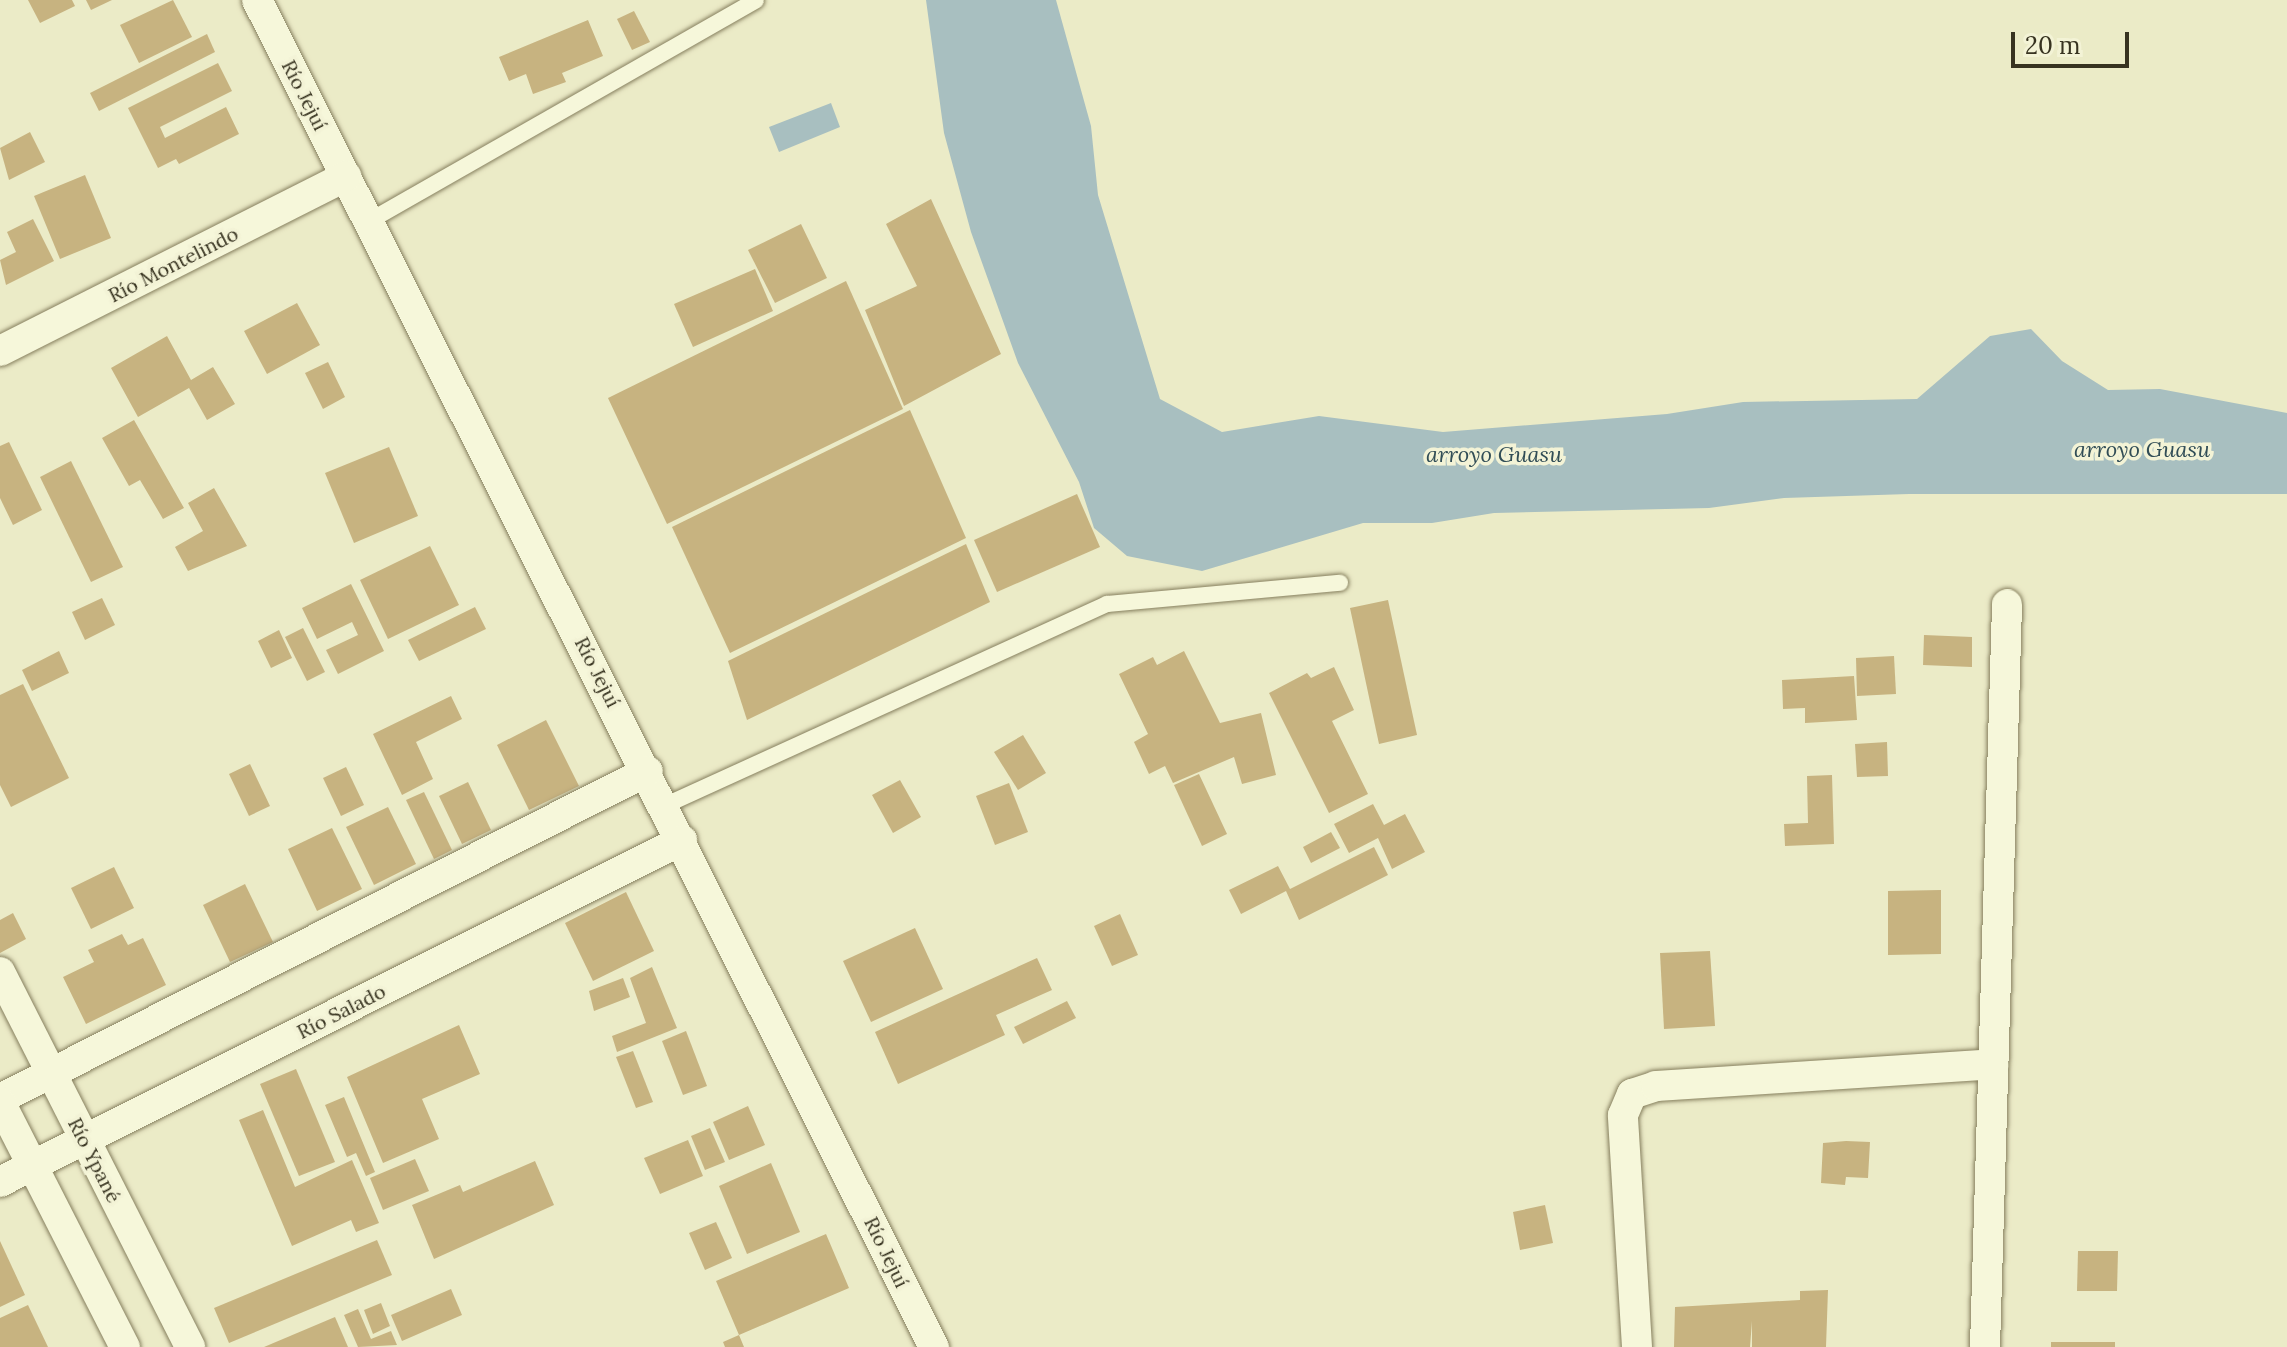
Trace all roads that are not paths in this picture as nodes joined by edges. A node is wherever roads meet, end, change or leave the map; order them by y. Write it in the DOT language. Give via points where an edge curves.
graph roads {
  1 [pos="257,0"];
  2 [pos="756,0"];
  3 [pos="346,176"];
  4 [pos="371,220"];
  5 [pos="0,351"];
  6 [pos="1340,583"];
  7 [pos="2007,604"];
  8 [pos="648,771"];
  9 [pos="666,805"];
  10 [pos="682,840"];
  11 [pos="0,972"];
  12 [pos="1993,1064"];
  13 [pos="52,1073"];
  14 [pos="0,1100"];
  15 [pos="85,1139"];
  16 [pos="32,1166"];
  17 [pos="0,1182"];
  18 [pos="125,1347"];
  19 [pos="190,1347"];
  20 [pos="934,1347"];
  21 [pos="1637,1347"];
  22 [pos="1985,1347"];
  1 -- 3 [label="street, Río Jejuí"];
  2 -- 4 [label="lane"];
  3 -- 4 [label="street, Río Jejuí"];
  3 -- 5 [label="street, Río Montelindo"];
  4 -- 8 [label="street, Río Jejuí"];
  6 -- 9 [label="lane" via="1107,604"];
  7 -- 12 [label="street"];
  8 -- 9 [label="street, Río Jejuí"];
  8 -- 13 [label="street"];
  9 -- 10 [label="street, Río Jejuí"];
  10 -- 15 [label="street, Río Salado"];
  10 -- 20 [label="street, Río Jejuí"];
  11 -- 13 [label="street, Río Ypané"];
  12 -- 21 [label="street" via="1656,1086 1632,1094 1623,1115"];
  12 -- 22 [label="street"];
  13 -- 14 [label="street"];
  13 -- 15 [label="street, Río Ypané"];
  14 -- 16 [label="street"];
  15 -- 16 [label="street, Río Salado"];
  15 -- 19 [label="street, Río Ypané"];
  16 -- 17 [label="street, Río Salado"];
  16 -- 18 [label="street"];
}
